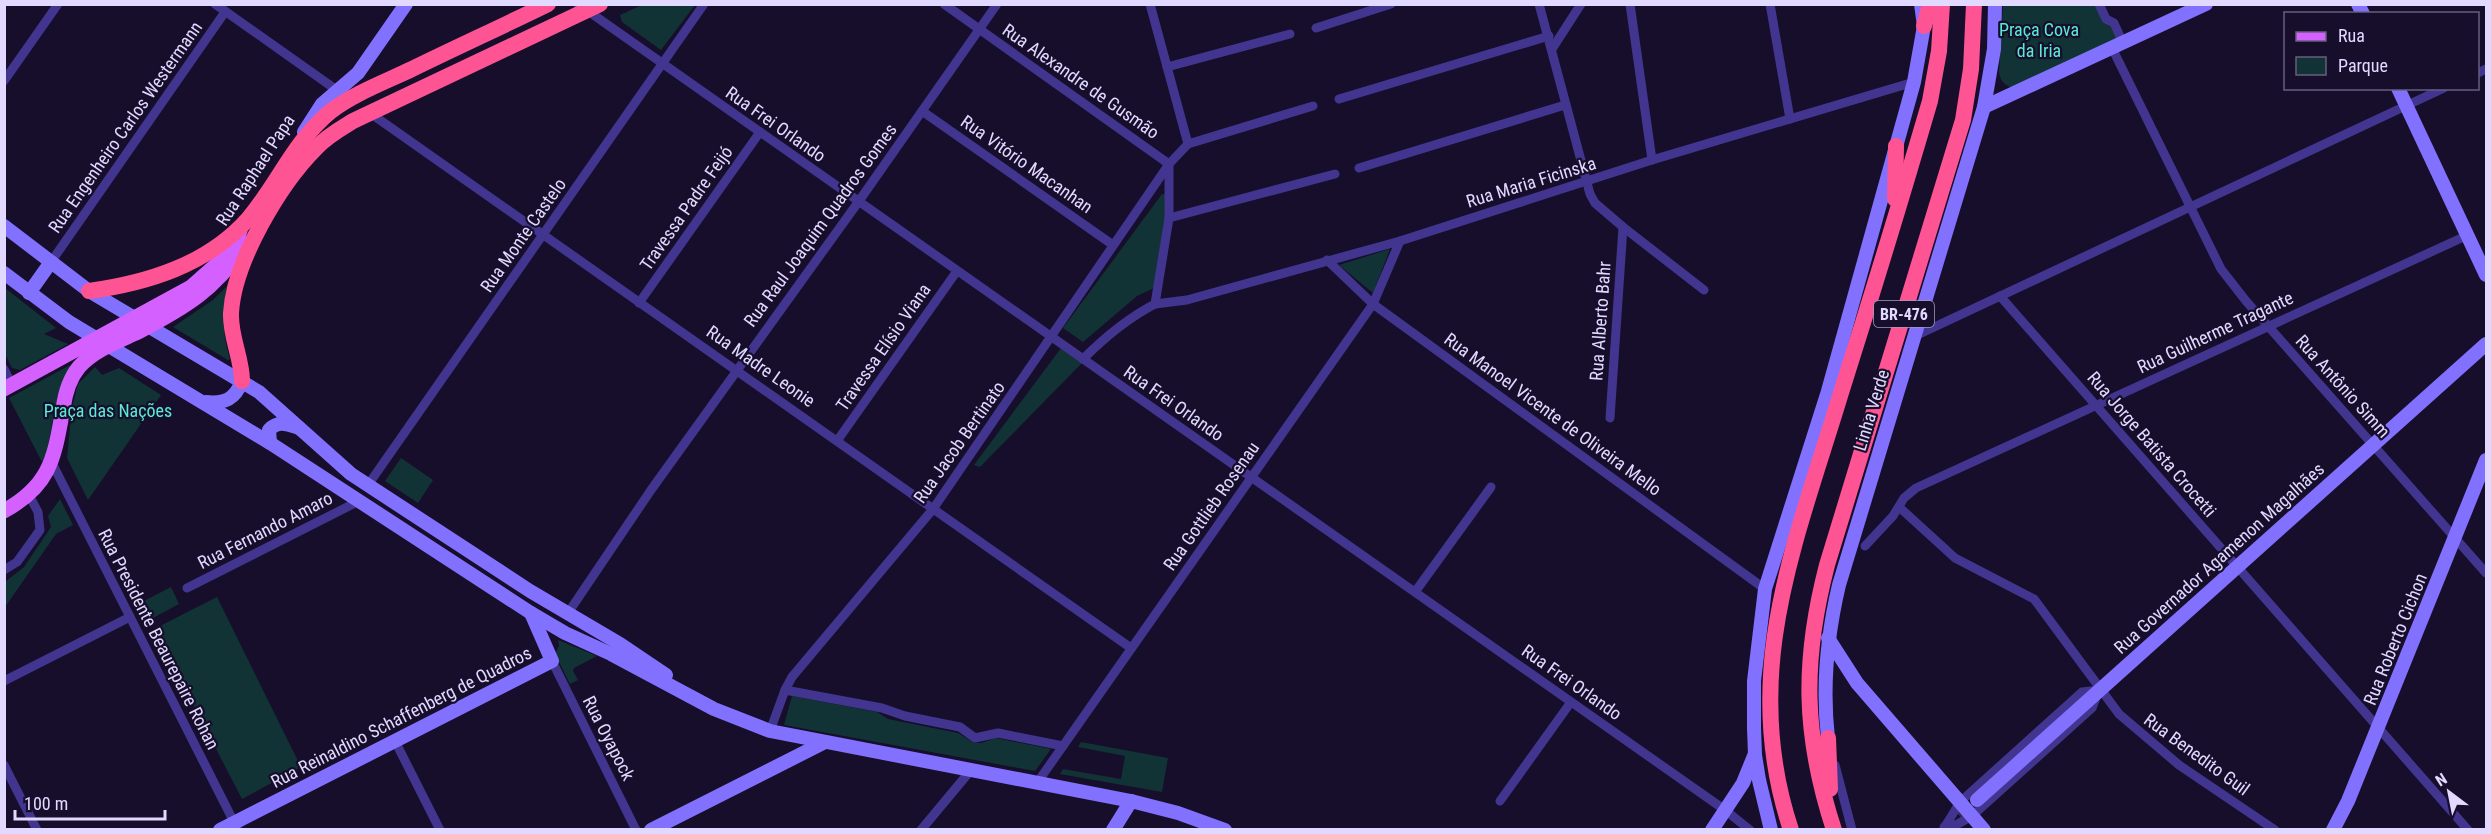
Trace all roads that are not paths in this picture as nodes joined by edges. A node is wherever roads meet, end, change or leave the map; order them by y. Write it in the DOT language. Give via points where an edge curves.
graph roads {
  1 [pos="58,4"];
  2 [pos="215,4"];
  3 [pos="406,4"];
  4 [pos="548,4"];
  5 [pos="704,4"];
  6 [pos="944,4"];
  7 [pos="997,4"];
  8 [pos="1150,4"];
  9 [pos="1391,4"];
  10 [pos="1539,4"];
  11 [pos="1581,4"];
  12 [pos="1630,4"];
  13 [pos="1770,4"];
  14 [pos="1921,4"];
  15 [pos="1930,4"];
  16 [pos="1942,4"];
  17 [pos="1974,4"];
  18 [pos="1995,4"];
  19 [pos="2099,4"];
  20 [pos="2206,4"];
  21 [pos="588,7"];
  22 [pos="225,12"];
  23 [pos="1924,26"];
  24 [pos="1316,28"];
  25 [pos="979,29"];
  26 [pos="1290,34"];
  27 [pos="1549,36"];
  28 [pos="2118,46"];
  29 [pos="1552,49"];
  30 [pos="661,63"];
  31 [pos="1167,67"];
  32 [pos="358,73"];
  33 [pos="4,81"];
  34 [pos="1914,82"];
  35 [pos="375,86"];
  36 [pos="2399,90"];
  37 [pos="2440,90"];
  38 [pos="338,91"];
  39 [pos="1339,99"];
  40 [pos="1565,105"];
  41 [pos="1313,106"];
  42 [pos="2406,106"];
  43 [pos="1984,108"];
  44 [pos="922,111"];
  45 [pos="370,113"];
  46 [pos="1790,119"];
  47 [pos="760,132"];
  48 [pos="1188,144"];
  49 [pos="298,145"];
  50 [pos="1896,146"];
  51 [pos="1652,160"];
  52 [pos="1169,164"];
  53 [pos="1359,168"];
  54 [pos="1335,174"];
  55 [pos="1587,183"];
  56 [pos="859,201"];
  57 [pos="2190,208"];
  58 [pos="1169,218"];
  59 [pos="1894,221"];
  60 [pos="252,225"];
  61 [pos="4,226"];
  62 [pos="1623,227"];
  63 [pos="543,235"];
  64 [pos="2468,235"];
  65 [pos="1400,241"];
  66 [pos="1113,245"];
  67 [pos="1328,260"];
  68 [pos="51,262"];
  69 [pos="957,271"];
  70 [pos="4,273"];
  71 [pos="2487,274"];
  72 [pos="1704,290"];
  73 [pos="89,291"];
  74 [pos="29,293"];
  75 [pos="2000,296"];
  76 [pos="639,303"];
  77 [pos="1373,303"];
  78 [pos="1155,304"];
  79 [pos="2268,326"];
  80 [pos="1052,337"];
  81 [pos="1914,337"];
  82 [pos="2487,344"];
  83 [pos="1083,359"];
  84 [pos="4,369"];
  85 [pos="735,370"];
  86 [pos="242,381"];
  87 [pos="8,387"];
  88 [pos="204,402"];
  89 [pos="2096,405"];
  90 [pos="1610,418"];
  91 [pos="301,429"];
  92 [pos="837,441"];
  93 [pos="270,443"];
  94 [pos="2373,445"];
  95 [pos="2487,460"];
  96 [pos="52,463"];
  97 [pos="1251,477"];
  98 [pos="368,485"];
  99 [pos="1491,488"];
  100 [pos="29,495"];
  101 [pos="357,502"];
  102 [pos="1899,507"];
  103 [pos="933,509"];
  104 [pos="4,511"];
  105 [pos="2455,537"];
  106 [pos="1865,546"];
  107 [pos="2237,566"];
  108 [pos="4,570"];
  109 [pos="2487,573"];
  110 [pos="187,588"];
  111 [pos="1765,589"];
  112 [pos="1415,592"];
  113 [pos="531,613"];
  114 [pos="568,613"];
  115 [pos="130,617"];
  116 [pos="1828,638"];
  117 [pos="1131,648"];
  118 [pos="552,661"];
  119 [pos="4,681"];
  120 [pos="1857,683"];
  121 [pos="785,690"];
  122 [pos="1825,690"];
  123 [pos="2099,690"];
  124 [pos="695,699"];
  125 [pos="1571,702"];
  126 [pos="2378,727"];
  127 [pos="770,731"];
  128 [pos="1828,738"];
  129 [pos="395,741"];
  130 [pos="825,742"];
  131 [pos="1063,746"];
  132 [pos="1755,755"];
  133 [pos="4,765"];
  134 [pos="972,770"];
  135 [pos="1037,783"];
  136 [pos="1977,800"];
  137 [pos="1131,801"];
  138 [pos="1500,801"];
  139 [pos="1960,802"];
  140 [pos="1725,810"];
  141 [pos="1972,816"];
  142 [pos="1832,825"];
  143 [pos="236,826"];
  144 [pos="37,830"];
  145 [pos="219,830"];
  146 [pos="440,830"];
  147 [pos="636,830"];
  148 [pos="651,830"];
  149 [pos="921,830"];
  150 [pos="1113,830"];
  151 [pos="1225,830"];
  152 [pos="1712,830"];
  153 [pos="1750,830"];
  154 [pos="1771,830"];
  155 [pos="1791,830"];
  156 [pos="1852,830"];
  157 [pos="1945,830"];
  158 [pos="1984,830"];
  159 [pos="2275,830"];
  160 [pos="2333,830"];
  161 [pos="2468,830"];
  1 -- 33 [label="street"];
  2 -- 22 [label="street"];
  3 -- 32 [label="main road, Rua Raphael Papa"];
  4 -- 35 [label="highway"];
  5 -- 30 [label="street, Rua Monte Castelo"];
  6 -- 25 [label="street, Rua Alexandre de Gusmão"];
  7 -- 25 [label="street, Rua Raul Joaquim Quadros Gomes"];
  8 -- 31 [label="street"];
  9 -- 24 [label="street"];
  10 -- 27 [label="street"];
  11 -- 29 [label="street"];
  12 -- 51 [label="street"];
  13 -- 46 [label="street"];
  14 -- 23 [label="main road"];
  15 -- 23 [label="highway"];
  16 -- 59 [label="highway, Linha Verde / BR-476" via="1932,93"];
  17 -- 142 [label="highway, Linha Verde / BR-476" via="1971,69 1963,120 1827,565 1814,621 1808,707"];
  18 -- 43 [label="main road, Linha Verde" via="1994,50"];
  19 -- 28 [label="street, Rua Antônio Simm" via="2106,19 2114,23"];
  20 -- 28 [label="main road"];
  21 -- 30 [label="street, Rua Frei Orlando"];
  21 -- 45 [label="highway, Rua Raphael Papa"];
  22 -- 38 [label="street"];
  22 -- 68 [label="street, Rua Engenheiro Carlos Westermann"];
  23 -- 34 [label="main road"];
  25 -- 44 [label="street, Rua Raul Joaquim Quadros Gomes"];
  25 -- 52 [label="street, Rua Alexandre de Gusmão"];
  26 -- 31 [label="street"];
  27 -- 29 [label="street"];
  27 -- 39 [label="street"];
  28 -- 43 [label="main road"];
  28 -- 57 [label="street, Rua Antônio Simm"];
  29 -- 40 [label="street"];
  30 -- 47 [label="street, Rua Frei Orlando"];
  30 -- 63 [label="street, Rua Monte Castelo"];
  31 -- 48 [label="street"];
  32 -- 35 [label="main road" via="369,88"];
  32 -- 38 [label="main road, Rua Raphael Papa"];
  34 -- 46 [label="street, Rua Maria Ficinska"];
  34 -- 50 [label="main road"];
  35 -- 49 [label="highway" via="333,110"];
  36 -- 42 [label="main road"];
  37 -- 42 [label="street"];
  38 -- 49 [label="main road, Rua Raphael Papa" via="315,114"];
  40 -- 53 [label="street"];
  40 -- 55 [label="street"];
  41 -- 48 [label="street"];
  42 -- 57 [label="street"];
  42 -- 64 [label="main road"];
  43 -- 81 [label="main road, Linha Verde"];
  44 -- 56 [label="street, Rua Raul Joaquim Quadros Gomes"];
  44 -- 66 [label="street, Rua Vitório Macanhan"];
  45 -- 60 [label="highway, Rua Raphael Papa" via="316,147"];
  45 -- 63 [label="street, Rua Madre Leonie"];
  46 -- 51 [label="street, Rua Maria Ficinska"];
  47 -- 56 [label="street, Rua Frei Orlando"];
  47 -- 76 [label="street, Travessa Padre Feijó"];
  48 -- 52 [label="street, Rua Jacob Bertinato"];
  49 -- 60 [label="highway, Rua Raphael Papa"];
  50 -- 59 [label="highway"];
  50 -- 111 [label="main road" via="1831,380"];
  51 -- 55 [label="street, Rua Maria Ficinska"];
  52 -- 58 [label="street"];
  52 -- 66 [label="street, Rua Jacob Bertinato"];
  54 -- 58 [label="street"];
  55 -- 62 [label="street" via="1595,203"];
  55 -- 65 [label="street, Rua Maria Ficinska"];
  56 -- 69 [label="street, Rua Frei Orlando"];
  56 -- 85 [label="street, Rua Raul Joaquim Quadros Gomes"];
  57 -- 75 [label="street"];
  57 -- 79 [label="street, Rua Antônio Simm" via="2221,269"];
  58 -- 78 [label="street"];
  59 -- 155 [label="highway, Linha Verde / BR-476" via="1796,540 1777,615 1771,652 1770,717 1779,786"];
  60 -- 73 [label="highway" via="182,267 137,283"];
  60 -- 86 [label="highway" via="231,311"];
  60 -- 87 [label="main road, Rua Raphael Papa" via="217,264 177,297"];
  60 -- 96 [label="main road, Rua Raphael Papa" via="230,267 209,289 187,306 86,360 72,377 65,396"];
  61 -- 68 [label="main road"];
  62 -- 72 [label="street"];
  62 -- 90 [label="street, Rua Alberto Bahr"];
  63 -- 76 [label="street, Rua Madre Leonie"];
  63 -- 98 [label="street, Rua Monte Castelo"];
  64 -- 71 [label="main road"];
  64 -- 79 [label="street, Rua Guilherme Tragante"];
  65 -- 67 [label="street, Rua Maria Ficinska"];
  65 -- 77 [label="street, Rua Gottlieb Rosenau"];
  66 -- 80 [label="street, Rua Jacob Bertinato"];
  67 -- 77 [label="street, Rua Manoel Vicente de Oliveira Mello"];
  67 -- 78 [label="street, Rua Maria Ficinska" via="1188,300"];
  68 -- 73 [label="main road"];
  68 -- 74 [label="main road"];
  69 -- 80 [label="street, Rua Frei Orlando"];
  69 -- 92 [label="street, Travessa Elísio Viana"];
  70 -- 74 [label="main road"];
  73 -- 86 [label="main road"];
  74 -- 88 [label="main road" via="69,322"];
  75 -- 81 [label="street"];
  75 -- 89 [label="street, Rua Jorge Batista Crocetti"];
  76 -- 85 [label="street, Rua Madre Leonie"];
  77 -- 97 [label="street, Rua Gottlieb Rosenau"];
  77 -- 111 [label="street, Rua Manoel Vicente de Oliveira Mello"];
  78 -- 83 [label="street" via="1139,312"];
  79 -- 89 [label="street, Rua Guilherme Tragante"];
  79 -- 94 [label="street, Rua Antônio Simm"];
  80 -- 83 [label="street, Rua Frei Orlando"];
  80 -- 103 [label="street, Rua Jacob Bertinato"];
  81 -- 116 [label="main road, Linha Verde" via="1848,550"];
  82 -- 94 [label="main road, Rua Governador Agamenon Magalhães"];
  83 -- 97 [label="street, Rua Frei Orlando"];
  84 -- 87 [label="street"];
  85 -- 92 [label="street, Rua Madre Leonie"];
  85 -- 114 [label="street, Rua Raul Joaquim Quadros Gomes"];
  86 -- 88 [label="main road" via="231,399 216,404"];
  86 -- 91 [label="main road"];
  88 -- 93 [label="main road"];
  89 -- 102 [label="street, Rua Guilherme Tragante" via="1916,488"];
  89 -- 107 [label="street, Rua Jorge Batista Crocetti"];
  91 -- 93 [label="main road" via="286,423 273,426 269,430"];
  91 -- 98 [label="main road"];
  92 -- 103 [label="street, Rua Madre Leonie"];
  93 -- 101 [label="main road"];
  94 -- 105 [label="street, Rua Antônio Simm"];
  94 -- 107 [label="main road, Rua Governador Agamenon Magalhães"];
  95 -- 105 [label="main road, Rua Roberto Cichon"];
  96 -- 100 [label="main road"];
  96 -- 115 [label="street, Rua Presidente Beaurepaire Rohan"];
  97 -- 112 [label="street, Rua Frei Orlando"];
  97 -- 117 [label="street, Rua Gottlieb Rosenau"];
  98 -- 114 [label="main road"];
  99 -- 112 [label="street"];
  100 -- 104 [label="main road"];
  100 -- 108 [label="street" via="40,518 40,530 17,562"];
  101 -- 110 [label="street, Rua Fernando Amaro"];
  101 -- 113 [label="main road"];
  102 -- 106 [label="street, Rua Guilherme Tragante"];
  102 -- 123 [label="street, Rua Benedito Guil" via="1955,558 2034,599"];
  103 -- 117 [label="street, Rua Madre Leonie"];
  103 -- 121 [label="street, Rua Jacob Bertinato"];
  105 -- 109 [label="street, Rua Antônio Simm"];
  105 -- 126 [label="main road, Rua Roberto Cichon"];
  107 -- 123 [label="main road, Rua Governador Agamenon Magalhães"];
  107 -- 126 [label="street, Rua Jorge Batista Crocetti"];
  111 -- 132 [label="main road" via="1754,681"];
  112 -- 125 [label="street, Rua Frei Orlando"];
  113 -- 118 [label="main road, Rua Reinaldino Schaffenberg de Quadros"];
  113 -- 124 [label="main road"];
  114 -- 124 [label="main road" via="661,671"];
  115 -- 119 [label="street"];
  115 -- 143 [label="street, Rua Presidente Beaurepaire Rohan"];
  116 -- 120 [label="main road"];
  116 -- 122 [label="main road, Linha Verde"];
  117 -- 131 [label="street, Rua Gottlieb Rosenau"];
  118 -- 129 [label="main road, Rua Reinaldino Schaffenberg de Quadros"];
  118 -- 147 [label="street, Rua Oyapock"];
  120 -- 122 [label="main road" via="1837,680"];
  120 -- 139 [label="main road"];
  121 -- 127 [label="street, Rua Jacob Bertinato"];
  121 -- 131 [label="street" via="960,727 975,738 998,733"];
  122 -- 128 [label="main road, Linha Verde"];
  123 -- 136 [label="main road, Rua Governador Agamenon Magalhães"];
  123 -- 139 [label="street" via="2082,692"];
  123 -- 141 [label="street" via="2092,708"];
  123 -- 159 [label="street, Rua Benedito Guil" via="2119,714 2166,756"];
  124 -- 127 [label="main road"];
  125 -- 138 [label="street"];
  125 -- 140 [label="street, Rua Frei Orlando"];
  126 -- 160 [label="main road, Rua Roberto Cichon"];
  126 -- 161 [label="street, Rua Jorge Batista Crocetti"];
  127 -- 130 [label="main road"];
  128 -- 142 [label="highway"];
  128 -- 156 [label="street, Linha Verde"];
  129 -- 143 [label="main road, Rua Reinaldino Schaffenberg de Quadros"];
  129 -- 146 [label="street"];
  130 -- 134 [label="main road"];
  130 -- 148 [label="main road"];
  131 -- 135 [label="street, Rua Gottlieb Rosenau"];
  132 -- 140 [label="main road" via="1746,778"];
  132 -- 154 [label="main road"];
  133 -- 144 [label="street"];
  134 -- 135 [label="main road"];
  134 -- 149 [label="street"];
  135 -- 137 [label="main road"];
  137 -- 150 [label="main road"];
  137 -- 151 [label="main road"];
  139 -- 141 [label="main road"];
  139 -- 157 [label="street"];
  140 -- 152 [label="main road"];
  140 -- 153 [label="street, Rua Frei Orlando"];
  141 -- 157 [label="street"];
  141 -- 158 [label="main road"];
  143 -- 145 [label="main road, Rua Reinaldino Schaffenberg de Quadros"];
}
